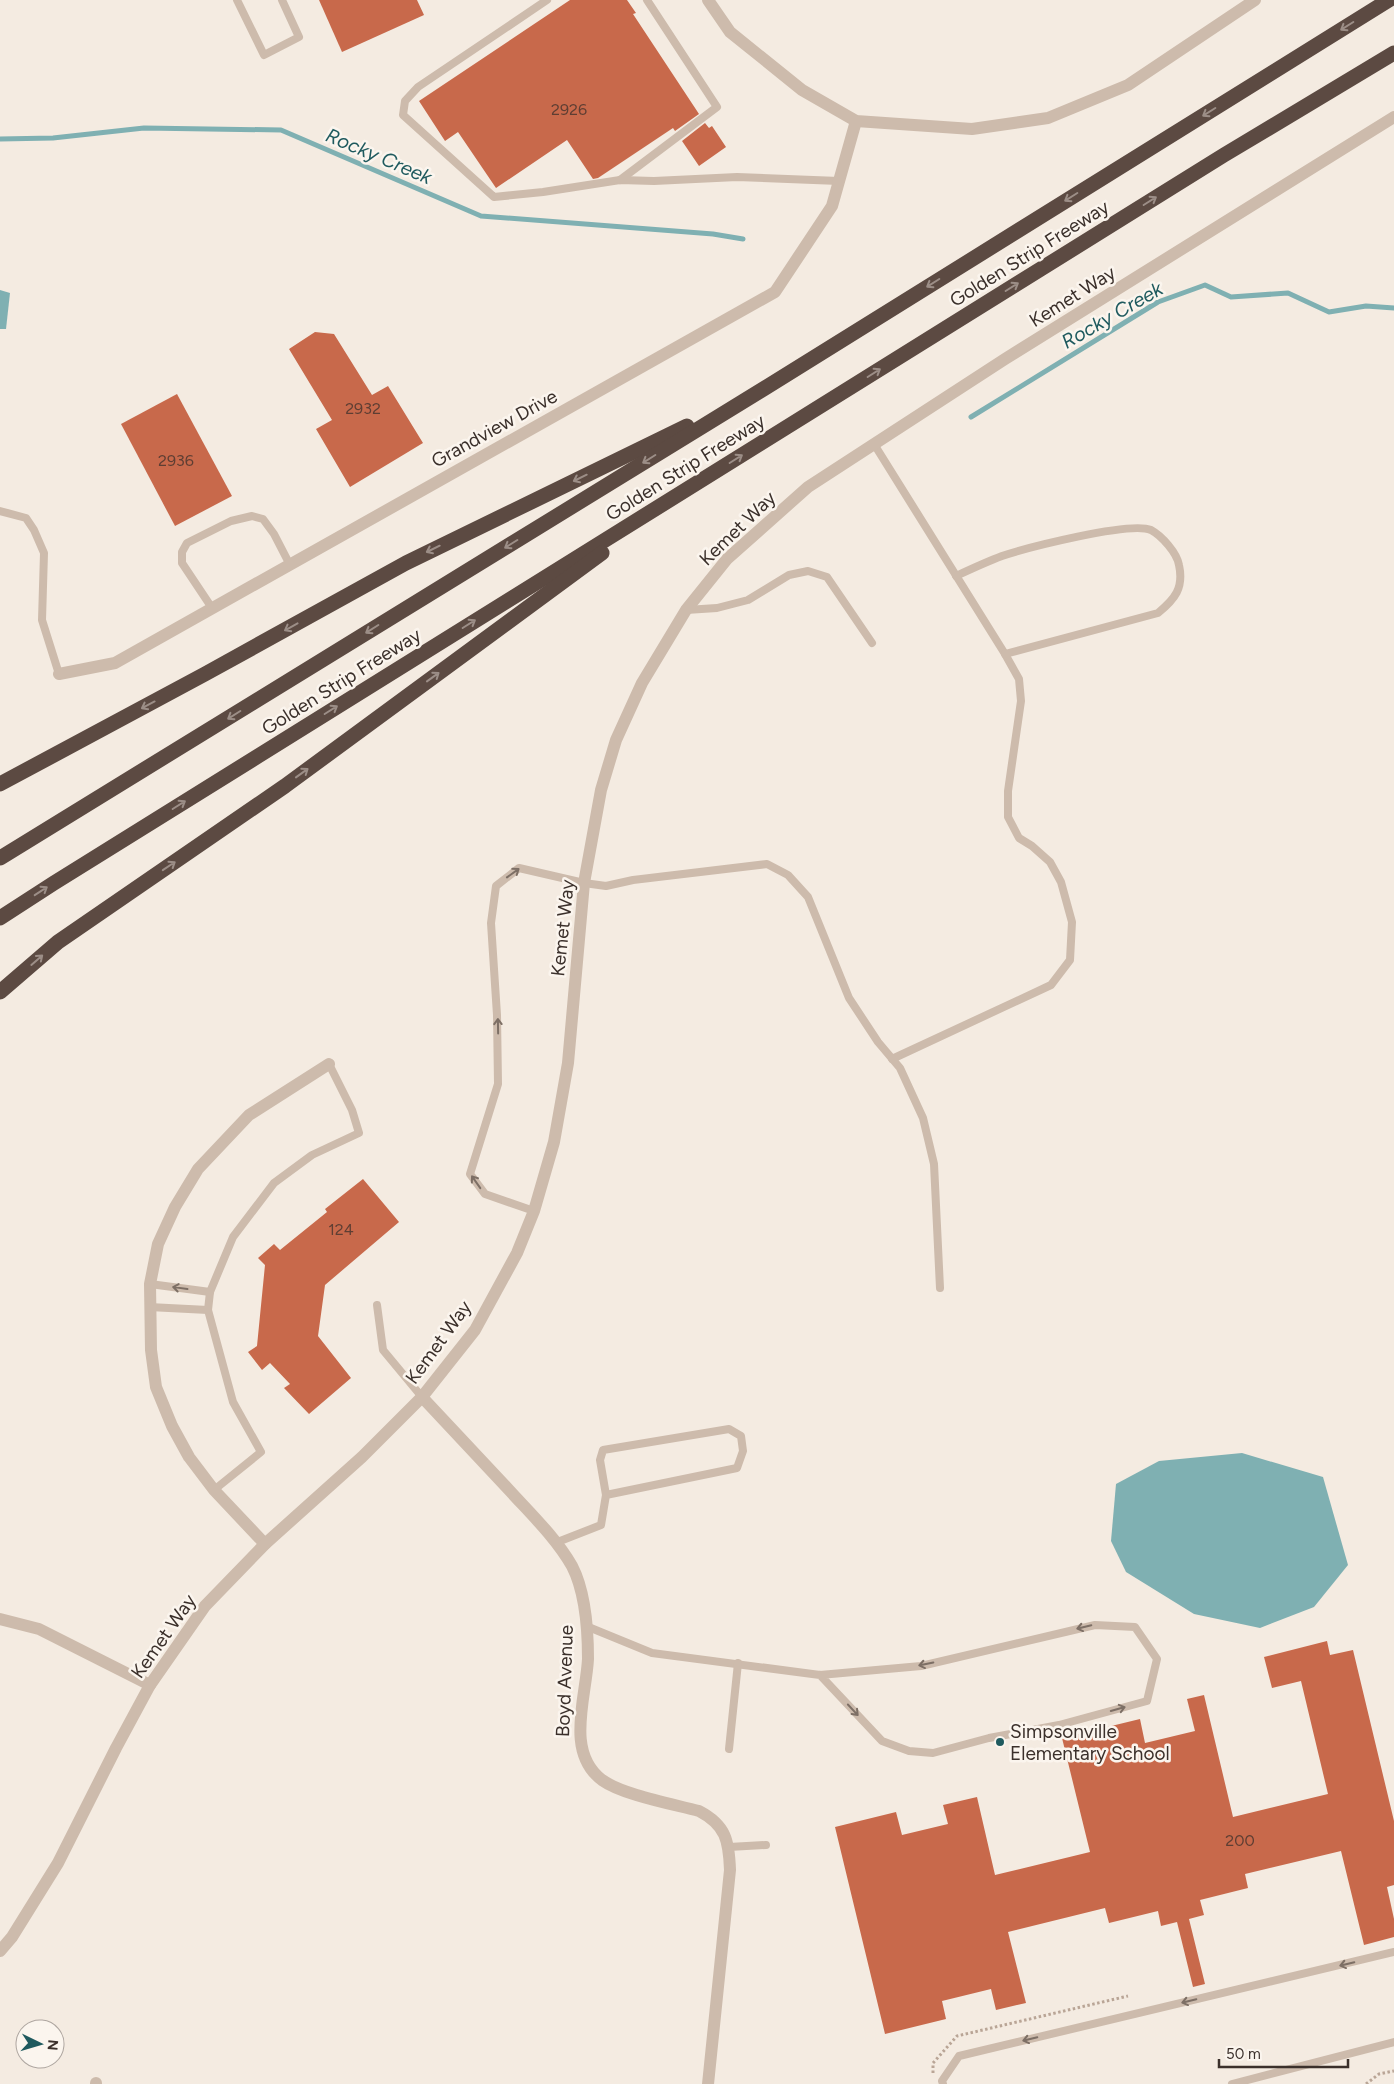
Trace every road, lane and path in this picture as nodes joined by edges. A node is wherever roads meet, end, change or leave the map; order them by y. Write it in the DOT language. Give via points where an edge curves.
graph roads {
  1 [pos="237,0"];
  2 [pos="282,0"];
  3 [pos="547,0"];
  4 [pos="647,0"];
  5 [pos="708,0"];
  6 [pos="1255,0"];
  7 [pos="1389,0"];
  8 [pos="1394,53"];
  9 [pos="1394,117"];
  10 [pos="856,121"];
  11 [pos="620,180"];
  12 [pos="839,181"];
  13 [pos="765,388"];
  14 [pos="874,444"];
  15 [pos="695,484"];
  16 [pos="0,510"];
  17 [pos="290,565"];
  18 [pos="956,576"];
  19 [pos="212,608"];
  20 [pos="686,610"];
  21 [pos="872,643"];
  22 [pos="1005,654"];
  23 [pos="59,674"];
  24 [pos="0,784"];
  25 [pos="0,858"];
  26 [pos="584,883"];
  27 [pos="0,918"];
  28 [pos="0,992"];
  29 [pos="892,1059"];
  30 [pos="329,1064"];
  31 [pos="534,1211"];
  32 [pos="150,1284"];
  33 [pos="940,1288"];
  34 [pos="210,1292"];
  35 [pos="377,1305"];
  36 [pos="149,1307"];
  37 [pos="208,1310"];
  38 [pos="422,1397"];
  39 [pos="214,1490"];
  40 [pos="606,1495"];
  41 [pos="265,1544"];
  42 [pos="555,1544"];
  43 [pos="0,1619"];
  44 [pos="586,1626"];
  45 [pos="738,1663"];
  46 [pos="820,1675"];
  47 [pos="150,1685"];
  48 [pos="729,1749"];
  49 [pos="766,1845"];
  50 [pos="730,1847"];
  51 [pos="0,1951"];
  52 [pos="1394,1952"];
  53 [pos="1128,1996"];
  54 [pos="1394,2042"];
  55 [pos="1394,2071"];
  56 [pos="933,2077"];
  57 [pos="708,2084"];
  58 [pos="943,2084"];
  59 [pos="1232,2084"];
  60 [pos="1366,2084"];
  1 -- 2 [label="lane" via="264,55 299,37"];
  3 -- 11 [label="lane" via="418,87 405,101 403,115 494,197"];
  4 -- 11 [label="lane" via="717,107"];
  5 -- 10 [label="street" via="730,32 802,90"];
  6 -- 10 [label="street" via="1128,85 1048,118 972,129"];
  7 -- 13 [label="highway, Golden Strip Freeway, one-way"];
  15 -- 8 [label="highway, Golden Strip Freeway, one-way"];
  9 -- 14 [label="street, Kemet Way" via="1012,354"];
  10 -- 12 [label="street, Grandview Drive"];
  11 -- 12 [label="lane" via="737,177"];
  12 -- 17 [label="street, Grandview Drive" via="832,206 775,292"];
  13 -- 24 [label="highway, one-way" via="406,562"];
  13 -- 25 [label="highway, Golden Strip Freeway, one-way"];
  14 -- 18 [label="lane"];
  14 -- 20 [label="street, Kemet Way" via="808,487 741,546"];
  27 -- 15 [label="highway, Golden Strip Freeway, one-way"];
  28 -- 15 [label="highway, one-way" via="58,942 285,786"];
  16 -- 23 [label="lane" via="26,518 44,553 42,620"];
  17 -- 19 [label="street, Grandview Drive"];
  17 -- 19 [label="lane" via="263,519 252,516 231,521 187,543 182,552 182,563"];
  18 -- 22 [label="lane"];
  18 -- 22 [label="lane" via="1003,556 1101,531 1151,530 1171,547 1182,577 1174,600 1158,613"];
  19 -- 23 [label="street, Grandview Drive" via="115,663"];
  20 -- 21 [label="lane" via="717,608 748,600 789,575 808,571 828,577"];
  20 -- 26 [label="street, Kemet Way" via="642,683 616,740 601,790"];
  22 -- 29 [label="lane" via="1019,679 1021,701 1008,790 1008,817 1019,838 1050,862 1061,882 1072,922 1070,960 1051,985"];
  26 -- 29 [label="lane" via="606,886 767,864 788,875 808,897 849,998"];
  26 -- 31 [label="street, Kemet Way" via="568,1063 554,1142"];
  31 -- 26 [label="lane, one-way" via="485,1194 470,1174 498,1084 491,922 496,886 519,868"];
  29 -- 33 [label="lane" via="900,1068 923,1118 934,1164"];
  30 -- 32 [label="street" via="249,1115 198,1169 158,1244"];
  30 -- 34 [label="lane" via="352,1110 359,1133 312,1155 274,1183 233,1237"];
  31 -- 38 [label="street, Kemet Way" via="517,1253 475,1330"];
  34 -- 32 [label="lane, one-way"];
  32 -- 36 [label="street"];
  34 -- 37 [label="lane"];
  35 -- 38 [label="lane" via="383,1350"];
  36 -- 37 [label="lane"];
  36 -- 39 [label="street" via="156,1387 189,1457"];
  37 -- 39 [label="lane" via="233,1402 261,1452"];
  38 -- 41 [label="street, Kemet Way" via="362,1457"];
  38 -- 42 [label="street, Boyd Avenue" via="525,1507"];
  39 -- 41 [label="street"];
  40 -- 40 [label="lane" via="737,1468 743,1451 741,1436 729,1429 603,1450 600,1460"];
  40 -- 42 [label="lane" via="601,1525"];
  41 -- 47 [label="street, Kemet Way" via="205,1606"];
  42 -- 44 [label="street, Boyd Avenue" via="572,1566 582,1591"];
  43 -- 47 [label="street" via="39,1629"];
  44 -- 45 [label="lane" via="652,1653"];
  44 -- 50 [label="street, Boyd Avenue" via="588,1658 580,1732 583,1754 590,1767 604,1781 623,1790 699,1811 721,1828"];
  45 -- 46 [label="lane"];
  45 -- 48 [label="lane"];
  46 -- 46 [label="lane, one-way" via="882,1741 910,1751 933,1753 1059,1725 1147,1701 1156,1658 1135,1627 1095,1625 921,1666"];
  47 -- 51 [label="street, Kemet Way" via="58,1863"];
  49 -- 50 [label="lane"];
  50 -- 57 [label="street, Boyd Avenue" via="727,1908"];
  52 -- 58 [label="lane, one-way" via="959,2056"];
  53 -- 56 [label="path" via="956,2036 933,2063"];
  54 -- 59 [label="lane"];
  55 -- 60 [label="path" via="1379,2074"];
}
